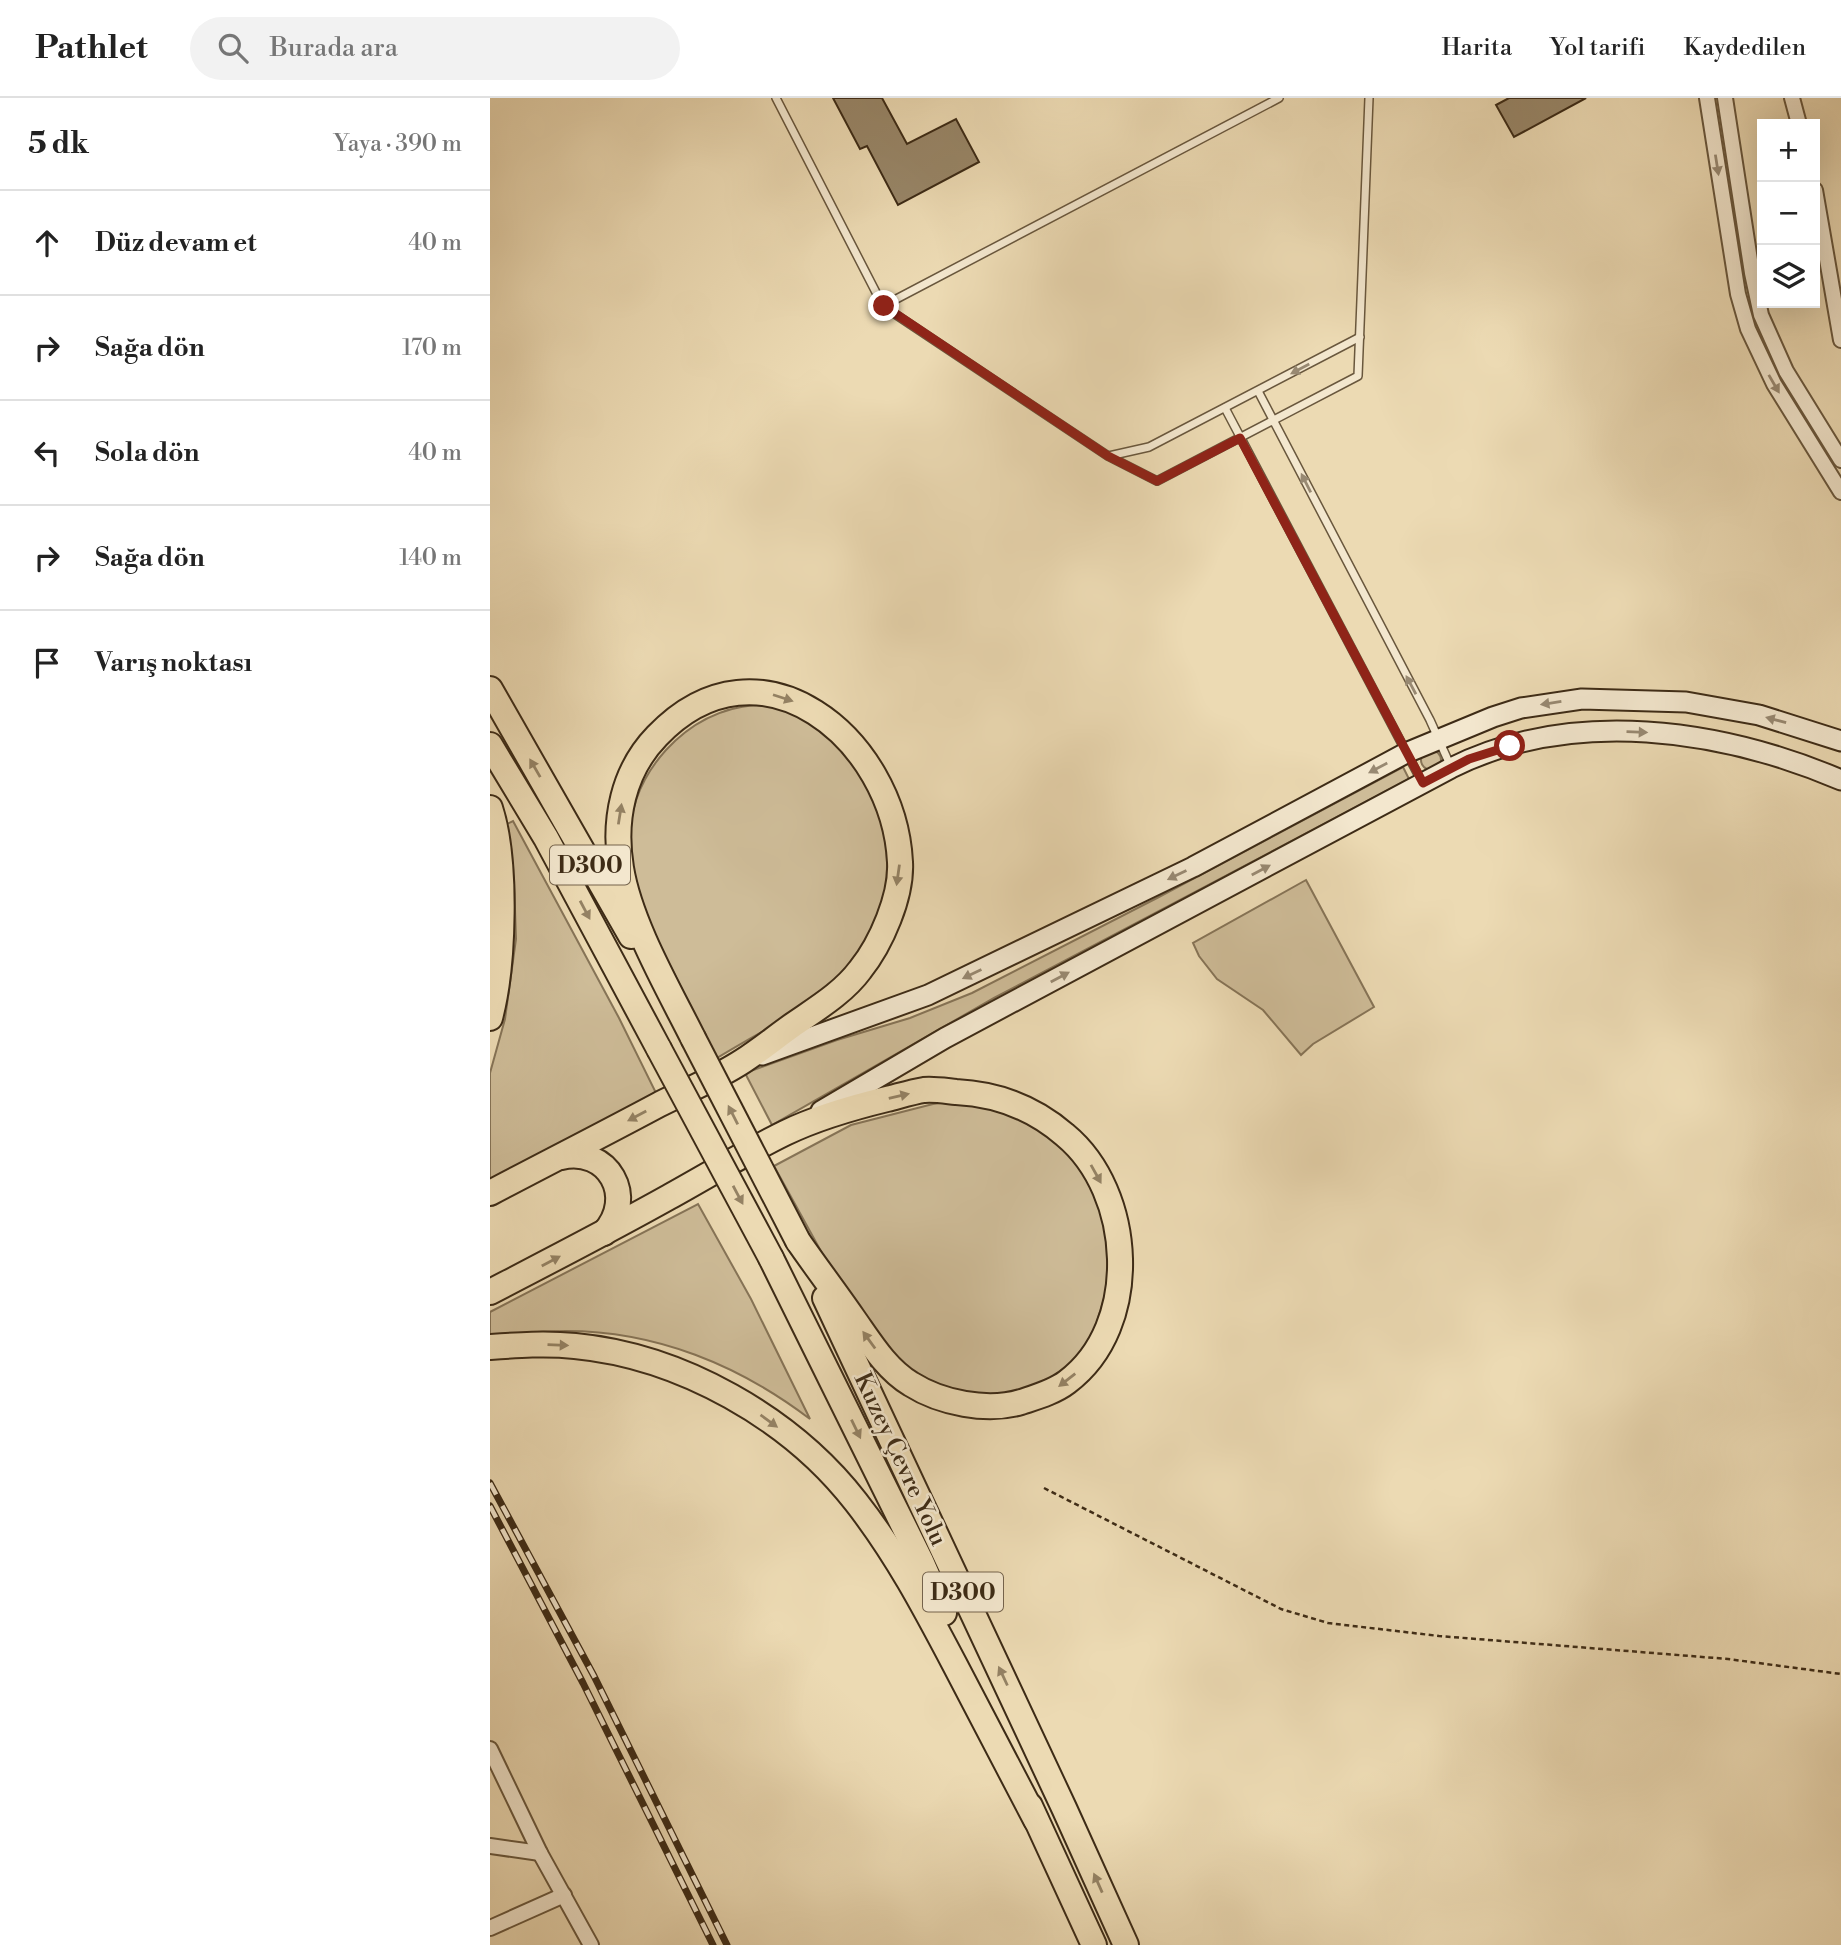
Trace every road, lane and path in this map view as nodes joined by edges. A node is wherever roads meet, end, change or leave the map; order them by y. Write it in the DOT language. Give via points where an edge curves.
graph roads {
  1 [pos="776,98"];
  2 [pos="1279,98"];
  3 [pos="1368,98"];
  4 [pos="1707,98"];
  5 [pos="1725,98"];
  6 [pos="1792,98"];
  7 [pos="1798,119"];
  8 [pos="1820,219"];
  9 [pos="884,306"];
  10 [pos="1360,337"];
  11 [pos="1841,340"];
  12 [pos="1258,391"];
  13 [pos="1225,408"];
  14 [pos="1274,420"];
  15 [pos="1240,438"];
  16 [pos="1108,456"];
  17 [pos="1841,460"];
  18 [pos="1841,492"];
  19 [pos="490,690"];
  20 [pos="1440,740"];
  21 [pos="1841,741"];
  22 [pos="490,745"];
  23 [pos="1406,753"];
  24 [pos="1451,768"];
  25 [pos="1841,780"];
  26 [pos="1423,783"];
  27 [pos="490,808"];
  28 [pos="490,1018"];
  29 [pos="694,1038"];
  30 [pos="741,1062"];
  31 [pos="788,1132"];
  32 [pos="559,1157"];
  33 [pos="490,1193"];
  34 [pos="604,1233"];
  35 [pos="798,1241"];
  36 [pos="490,1292"];
  37 [pos="490,1347"];
  38 [pos="1044,1488"];
  39 [pos="1841,1674"];
  40 [pos="490,1749"];
  41 [pos="1036,1821"];
  42 [pos="490,1846"];
  43 [pos="540,1853"];
  44 [pos="564,1895"];
  45 [pos="490,1928"];
  46 [pos="592,1945"];
  47 [pos="1094,1945"];
  48 [pos="1126,1945"];
  1 -- 9 [label="lane"];
  2 -- 9 [label="lane"];
  3 -- 10 [label="lane"];
  4 -- 18 [label="street, one-way" via="1738,294 1748,330 1774,384"];
  5 -- 17 [label="street" via="1761,315 1786,371"];
  6 -- 7 [label="street"];
  8 -- 11 [label="street"];
  9 -- 16 [label="lane"];
  10 -- 12 [label="lane, one-way"];
  10 -- 14 [label="lane" via="1358,376"];
  12 -- 13 [label="lane"];
  12 -- 14 [label="lane"];
  13 -- 15 [label="lane"];
  13 -- 16 [label="lane" via="1149,447"];
  14 -- 15 [label="lane"];
  20 -- 14 [label="lane, one-way"];
  15 -- 16 [label="lane" via="1157,481"];
  15 -- 23 [label="lane"];
  29 -- 19 [label="highway, D300, one-way"];
  21 -- 20 [label="street, one-way" via="1710,705 1606,698 1521,708"];
  20 -- 23 [label="street"];
  20 -- 24 [label="lane"];
  22 -- 41 [label="highway, Kuzey Çevre Yolu / D300, one-way, bridge" via="546,838 771,1258 921,1562"];
  23 -- 26 [label="lane"];
  23 -- 30 [label="street, one-way" via="1193,867 928,995"];
  24 -- 25 [label="street, one-way" via="1548,737 1646,732 1750,748"];
  24 -- 26 [label="street"];
  31 -- 26 [label="street, one-way" via="945,1038"];
  27 -- 28 [label="highway" via="500,871 501,922"];
  29 -- 30 [label="highway, one-way" via="635,915 621,868 618,820 625,789 647,746 673,719 738,692 774,694 810,708 838,729 863,758 883,792 900,864 894,901 881,936 859,971 829,1000"];
  35 -- 29 [label="highway, D300, one-way, bridge"];
  30 -- 32 [label="highway, one-way"];
  31 -- 34 [label="highway"];
  31 -- 35 [label="highway, one-way" via="866,1104 926,1090 982,1093 1027,1108 1067,1136 1103,1188 1115,1217 1120,1279 1106,1336 1067,1382 1010,1406 976,1406 911,1384 885,1362"];
  32 -- 33 [label="highway"];
  32 -- 34 [label="highway" via="587,1157 604,1166 615,1181 618,1209"];
  36 -- 34 [label="highway, one-way"];
  48 -- 35 [label="highway, Kuzey Çevre Yolu / D300, one-way"];
  37 -- 41 [label="highway, one-way" via="576,1346 652,1362 723,1393 790,1437 846,1490 885,1541"];
  38 -- 39 [label="path" via="1281,1609 1328,1623 1728,1659"];
  40 -- 43 [label="street"];
  41 -- 47 [label="highway, Kuzey Çevre Yolu / D300"];
  42 -- 43 [label="street"];
  43 -- 44 [label="street"];
  44 -- 45 [label="street"];
  44 -- 46 [label="street"];
}
